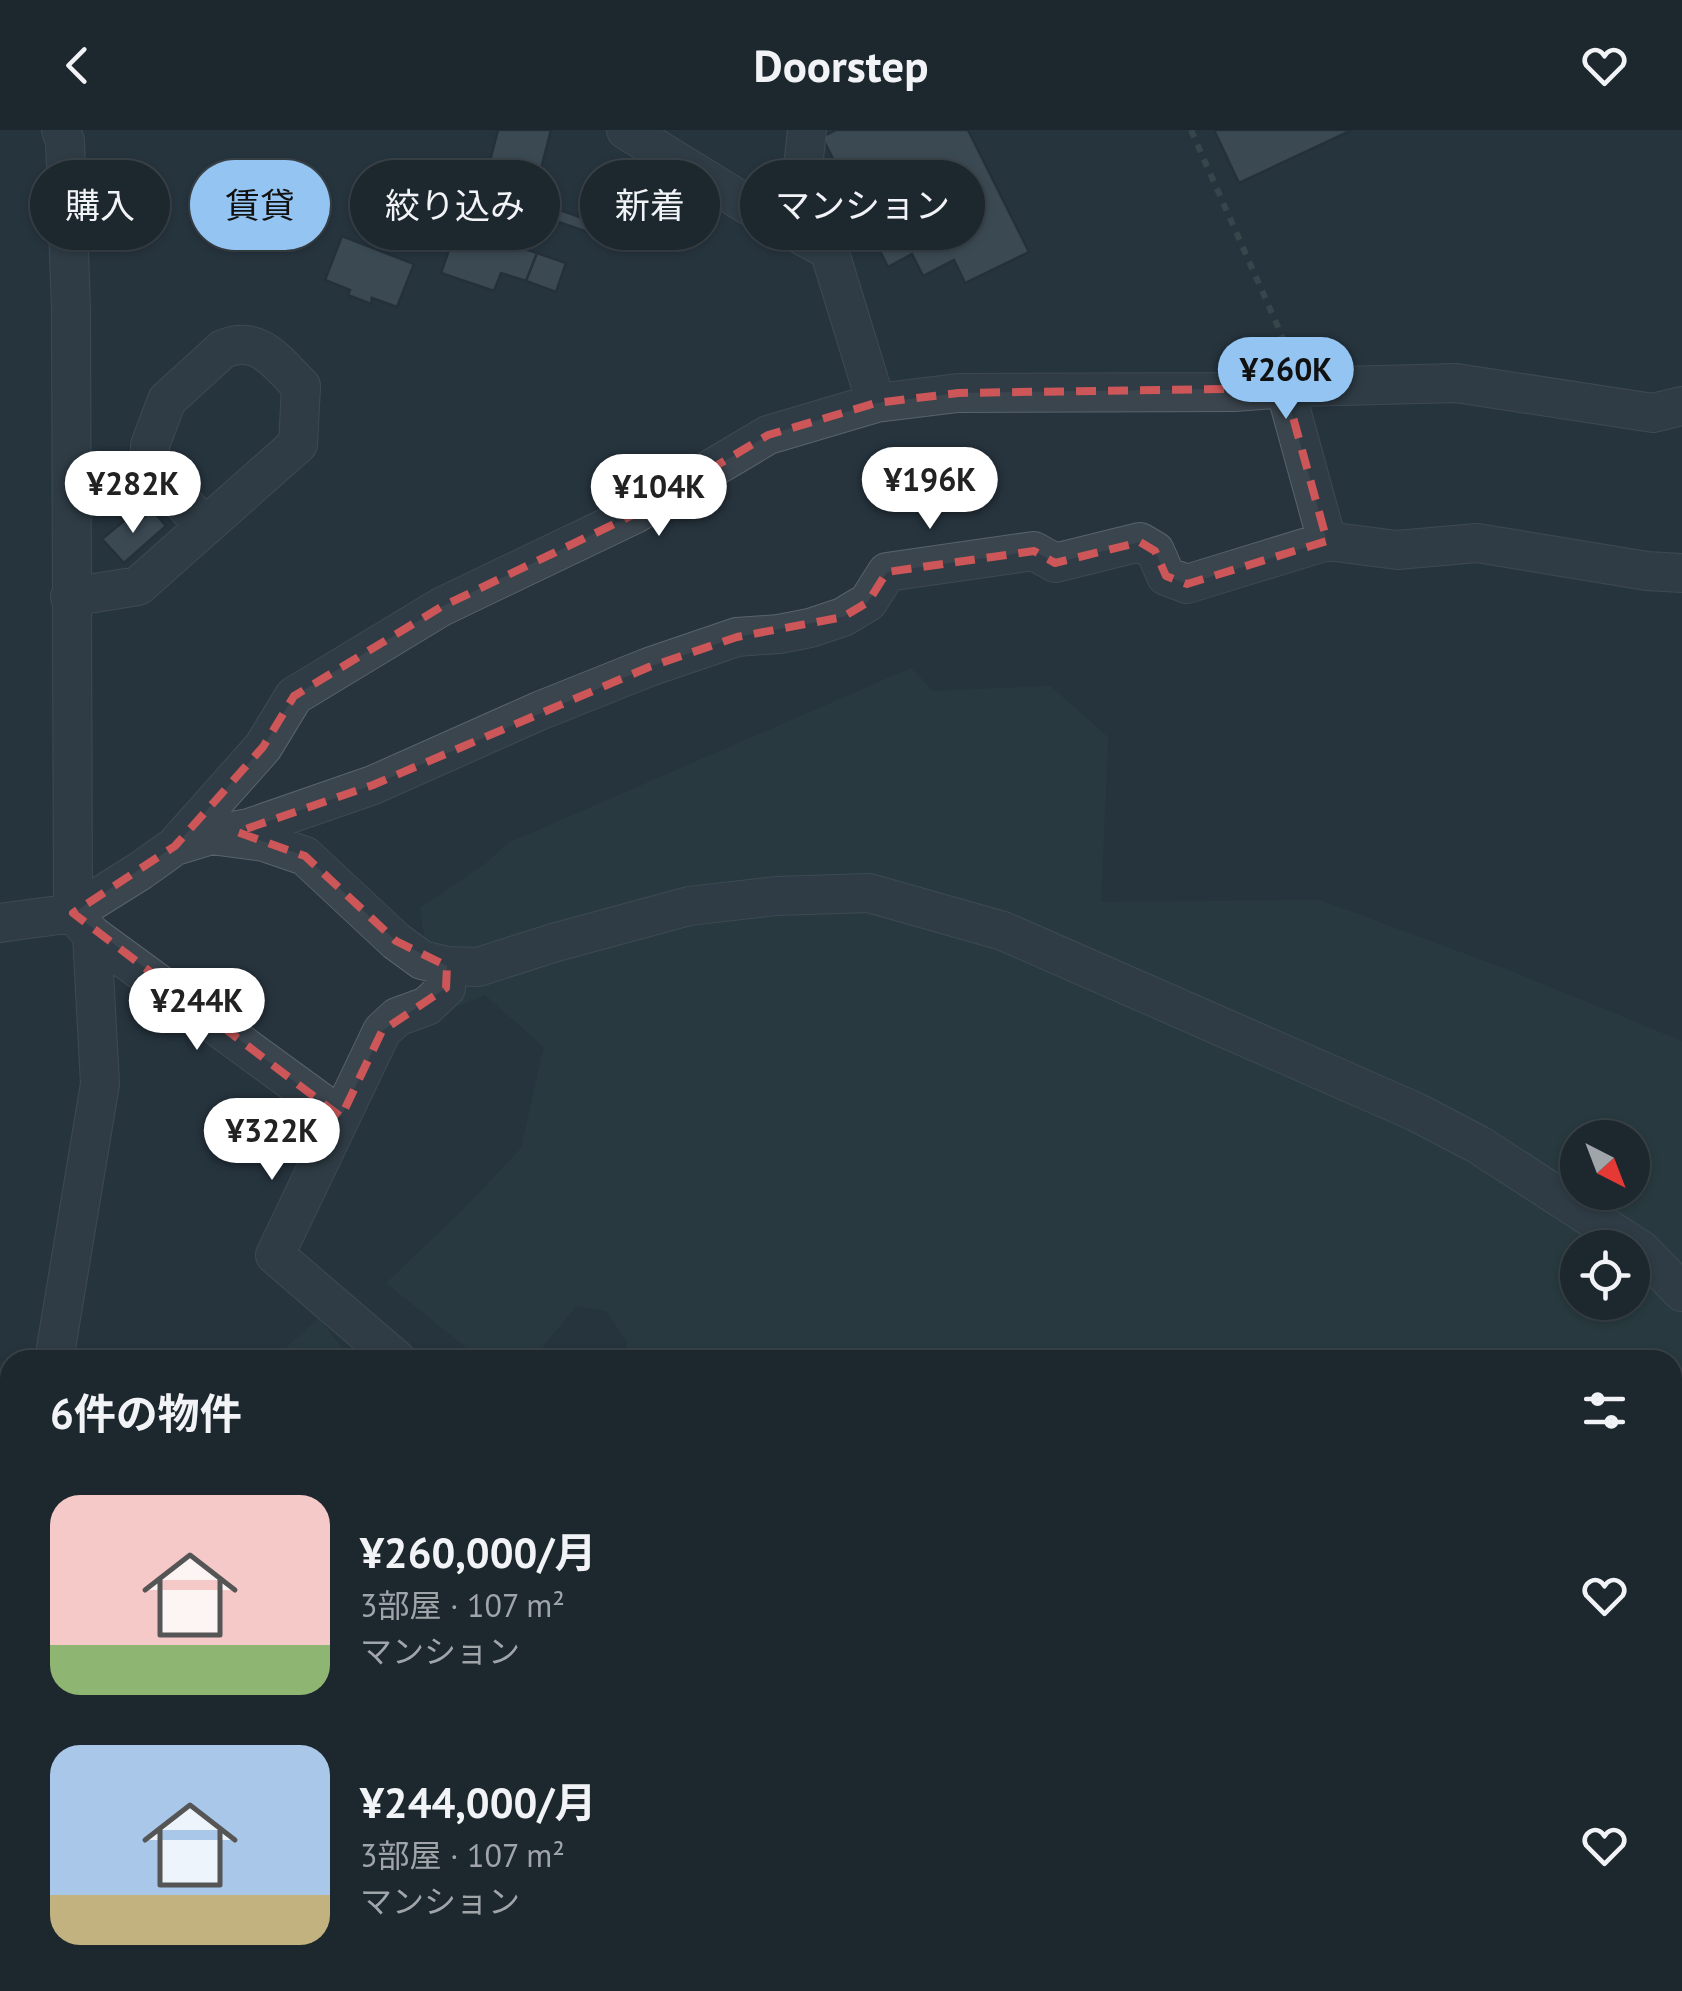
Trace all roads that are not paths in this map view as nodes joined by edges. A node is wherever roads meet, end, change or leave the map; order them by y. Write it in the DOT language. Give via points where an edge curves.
graph roads {
  1 [pos="626,130"];
  2 [pos="808,130"];
  3 [pos="70,134"];
  4 [pos="804,160"];
  5 [pos="740,200"];
  6 [pos="829,250"];
  7 [pos="1295,388"];
  8 [pos="876,403"];
  9 [pos="1682,406"];
  10 [pos="204,527"];
  11 [pos="1328,541"];
  12 [pos="1682,573"];
  13 [pos="70,597"];
  14 [pos="193,841"];
  15 [pos="0,923"];
  16 [pos="82,924"];
  17 [pos="447,966"];
  18 [pos="341,1118"];
  19 [pos="1682,1292"];
  20 [pos="56,1350"];
  21 [pos="385,1350"];
  1 -- 5 [label="street"];
  2 -- 4 [label="street"];
  3 -- 13 [label="street"];
  6 -- 8 [label="street"];
  7 -- 8 [label="street" via="958,393"];
  7 -- 9 [label="street" via="1456,383 1653,413"];
  7 -- 11 [label="street"];
  8 -- 14 [label="street" via="768,435 635,514 441,607 294,696"];
  10 -- 10 [label="street" via="157,474 150,445 167,400 224,349 250,344 301,386 298,444"];
  10 -- 13 [label="street" via="138,586"];
  11 -- 12 [label="street" via="1397,550 1478,543"];
  11 -- 14 [label="street" via="1187,584 1166,576 1155,551 1140,542 1055,563 1034,551 886,572 868,602 843,617 738,637 649,666 373,785"];
  13 -- 16 [label="street"];
  14 -- 16 [label="street" via="140,871"];
  14 -- 17 [label="street" via="264,842 305,856 396,941 422,960"];
  15 -- 16 [label="street"];
  16 -- 18 [label="street"];
  16 -- 20 [label="street" via="100,1084"];
  17 -- 18 [label="street" via="446,988 382,1031"];
  17 -- 19 [label="street" via="478,967 689,906 869,893 1003,931 1416,1112 1625,1239"];
  18 -- 21 [label="street" via="275,1255"];
}
